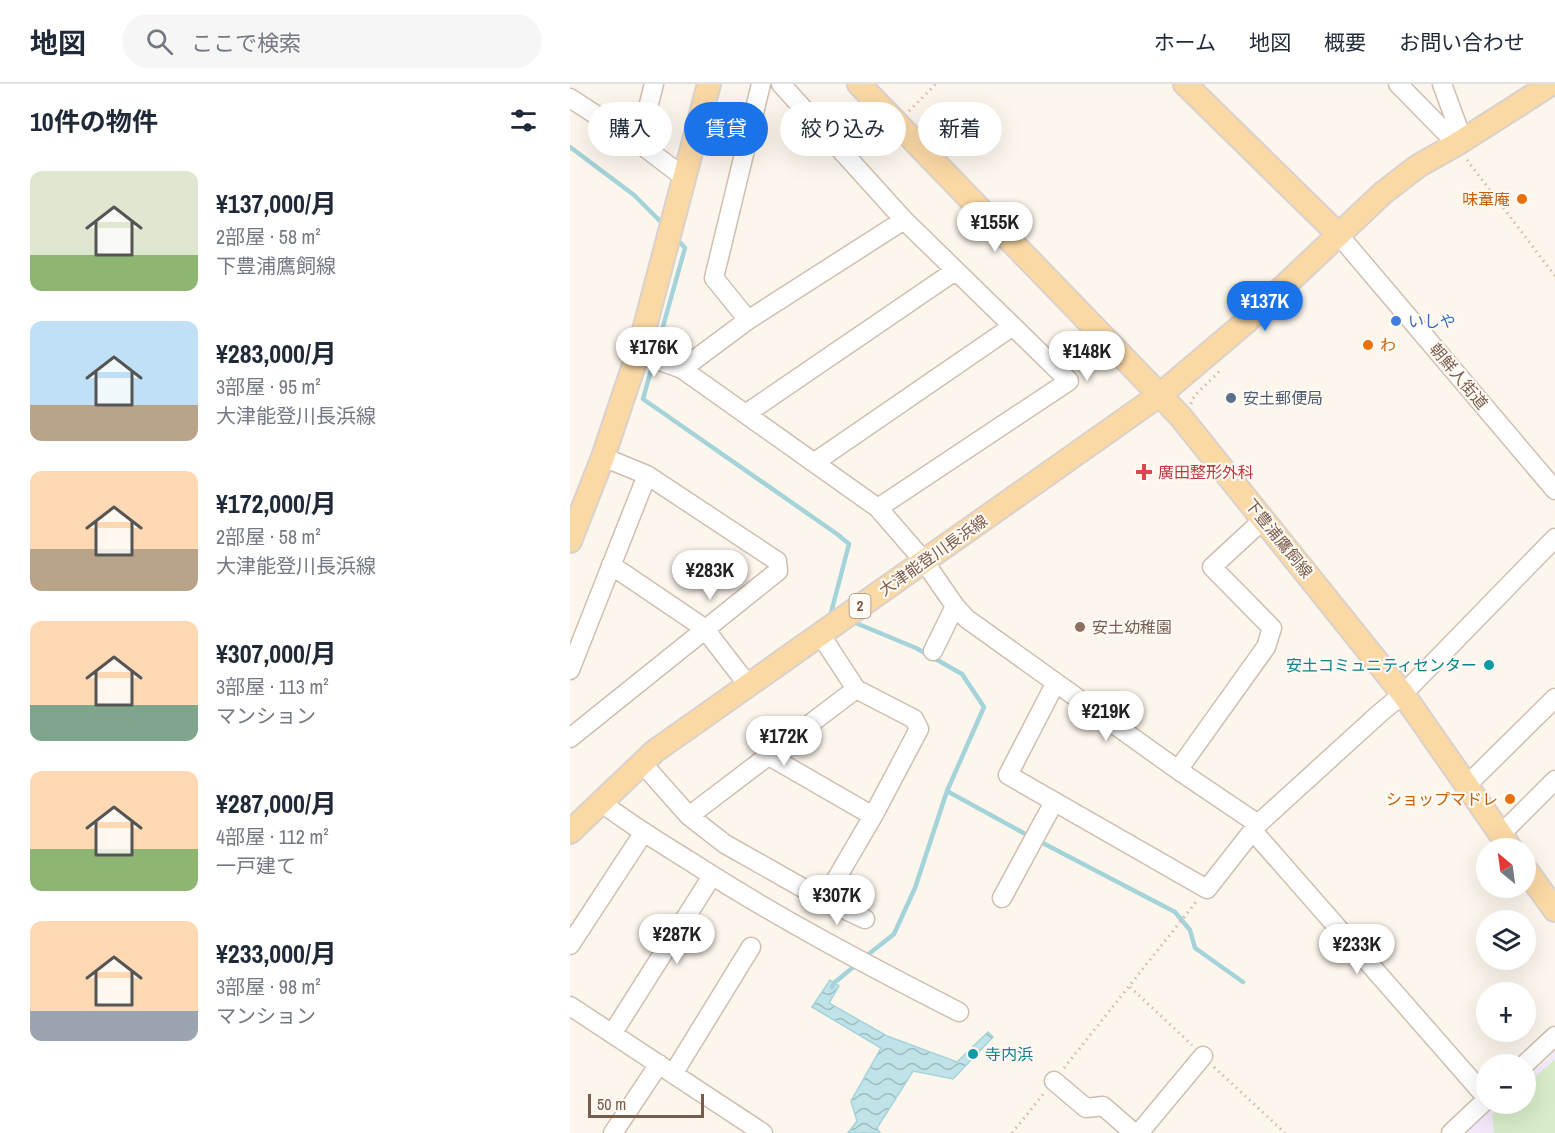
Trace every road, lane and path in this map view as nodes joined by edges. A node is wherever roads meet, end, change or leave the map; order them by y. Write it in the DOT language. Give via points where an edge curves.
graph roads {
  1 [pos="654,84"];
  2 [pos="709,84"];
  3 [pos="761,84"];
  4 [pos="781,84"];
  5 [pos="860,84"];
  6 [pos="936,84"];
  7 [pos="1185,84"];
  8 [pos="1398,84"];
  9 [pos="1442,84"];
  10 [pos="1551,84"];
  11 [pos="570,98"];
  12 [pos="650,102"];
  13 [pos="877,102"];
  14 [pos="588,110"];
  15 [pos="906,114"];
  16 [pos="906,132"];
  17 [pos="1457,144"];
  18 [pos="655,156"];
  19 [pos="685,178"];
  20 [pos="904,220"];
  21 [pos="1338,234"];
  22 [pos="955,270"];
  23 [pos="1555,276"];
  24 [pos="748,320"];
  25 [pos="1013,326"];
  26 [pos="638,353"];
  27 [pos="682,369"];
  28 [pos="1161,394"];
  29 [pos="747,413"];
  30 [pos="603,457"];
  31 [pos="815,462"];
  32 [pos="647,475"];
  33 [pos="1555,490"];
  34 [pos="878,508"];
  35 [pos="1264,519"];
  36 [pos="1555,538"];
  37 [pos="570,541"];
  38 [pos="924,561"];
  39 [pos="612,565"];
  40 [pos="955,606"];
  41 [pos="705,628"];
  42 [pos="820,634"];
  43 [pos="933,651"];
  44 [pos="570,670"];
  45 [pos="1055,684"];
  46 [pos="748,685"];
  47 [pos="856,689"];
  48 [pos="1403,694"];
  49 [pos="1555,698"];
  50 [pos="570,738"];
  51 [pos="769,756"];
  52 [pos="642,763"];
  53 [pos="1178,770"];
  54 [pos="1555,780"];
  55 [pos="1467,785"];
  56 [pos="601,802"];
  57 [pos="1054,802"];
  58 [pos="689,816"];
  59 [pos="873,816"];
  60 [pos="1256,827"];
  61 [pos="570,832"];
  62 [pos="644,832"];
  63 [pos="1503,838"];
  64 [pos="1509,838"];
  65 [pos="712,876"];
  66 [pos="1536,886"];
  67 [pos="1207,889"];
  68 [pos="1002,898"];
  69 [pos="824,900"];
  70 [pos="1555,910"];
  71 [pos="865,919"];
  72 [pos="570,945"];
  73 [pos="752,947"];
  74 [pos="570,1006"];
  75 [pos="959,1012"];
  76 [pos="612,1034"];
  77 [pos="1555,1036"];
  78 [pos="1536,1054"];
  79 [pos="1203,1056"];
  80 [pos="666,1069"];
  81 [pos="1054,1081"];
  82 [pos="1476,1087"];
  83 [pos="1476,1109"];
  84 [pos="613,1133"];
  85 [pos="763,1133"];
  86 [pos="1012,1133"];
  87 [pos="1138,1133"];
  88 [pos="1452,1133"];
  1 -- 12 [label="street"];
  2 -- 19 [label="main road"];
  3 -- 24 [label="street" via="714,278"];
  4 -- 20 [label="street"];
  5 -- 13 [label="main road, 下豊浦鷹飼線"];
  6 -- 15 [label="path"];
  7 -- 21 [label="main road"];
  8 -- 17 [label="street"];
  9 -- 17 [label="street" via="1459,130"];
  10 -- 17 [label="main road"];
  11 -- 14 [label="street"];
  16 -- 28 [label="main road, 下豊浦鷹飼線"];
  17 -- 21 [label="main road" via="1418,166"];
  17 -- 23 [label="path"];
  18 -- 19 [label="street"];
  19 -- 26 [label="main road"];
  20 -- 22 [label="street"];
  20 -- 24 [label="street"];
  21 -- 28 [label="main road" via="1247,321"];
  21 -- 33 [label="street, 朝鮮人街道"];
  22 -- 25 [label="street"];
  22 -- 29 [label="street"];
  24 -- 27 [label="street"];
  25 -- 31 [label="street"];
  25 -- 34 [label="street" via="1069,381"];
  26 -- 27 [label="street"];
  26 -- 30 [label="main road"];
  27 -- 29 [label="street"];
  28 -- 35 [label="main road, 下豊浦鷹飼線"];
  28 -- 38 [label="main road, 大津能登川長浜線 / 2"];
  29 -- 31 [label="street"];
  30 -- 32 [label="street"];
  30 -- 37 [label="main road"];
  31 -- 34 [label="street"];
  32 -- 39 [label="street"];
  32 -- 41 [label="street" via="777,561 778,571"];
  34 -- 38 [label="street"];
  35 -- 48 [label="main road, 下豊浦鷹飼線"];
  35 -- 53 [label="street" via="1212,567 1272,628 1266,647"];
  36 -- 48 [label="street"];
  38 -- 40 [label="street"];
  38 -- 42 [label="main road, 大津能登川長浜線 / 2"];
  39 -- 41 [label="street"];
  39 -- 44 [label="street"];
  40 -- 43 [label="street"];
  40 -- 45 [label="street"];
  41 -- 46 [label="street"];
  41 -- 50 [label="street"];
  42 -- 46 [label="main road, 大津能登川長浜線 / 2"];
  42 -- 47 [label="street"];
  45 -- 53 [label="street"];
  45 -- 57 [label="street" via="1008,775"];
  46 -- 52 [label="main road, 大津能登川長浜線 / 2"];
  47 -- 51 [label="street"];
  47 -- 59 [label="street" via="914,719 919,729"];
  48 -- 55 [label="main road, 下豊浦鷹飼線"];
  48 -- 60 [label="street"];
  49 -- 55 [label="street"];
  51 -- 58 [label="street"];
  51 -- 59 [label="street"];
  52 -- 56 [label="main road, 大津能登川長浜線 / 2"];
  52 -- 58 [label="street"];
  53 -- 60 [label="street"];
  54 -- 64 [label="street"];
  55 -- 63 [label="main road, 下豊浦鷹飼線"];
  56 -- 61 [label="main road, 大津能登川長浜線 / 2"];
  56 -- 62 [label="street"];
  57 -- 67 [label="street"];
  57 -- 68 [label="street"];
  58 -- 69 [label="street" via="725,844"];
  59 -- 69 [label="street"];
  60 -- 67 [label="street"];
  60 -- 82 [label="street"];
  62 -- 65 [label="street"];
  62 -- 72 [label="street"];
  65 -- 75 [label="street" via="801,929"];
  65 -- 76 [label="street"];
  66 -- 70 [label="main road"];
  67 -- 81 [label="path"];
  69 -- 71 [label="street"];
  73 -- 80 [label="street"];
  74 -- 76 [label="street"];
  76 -- 80 [label="street"];
  77 -- 78 [label="street"];
  79 -- 87 [label="street"];
  80 -- 84 [label="street"];
  80 -- 85 [label="street"];
  81 -- 86 [label="path"];
  81 -- 87 [label="street" via="1086,1108 1102,1106"];
  83 -- 88 [label="street"];
}
